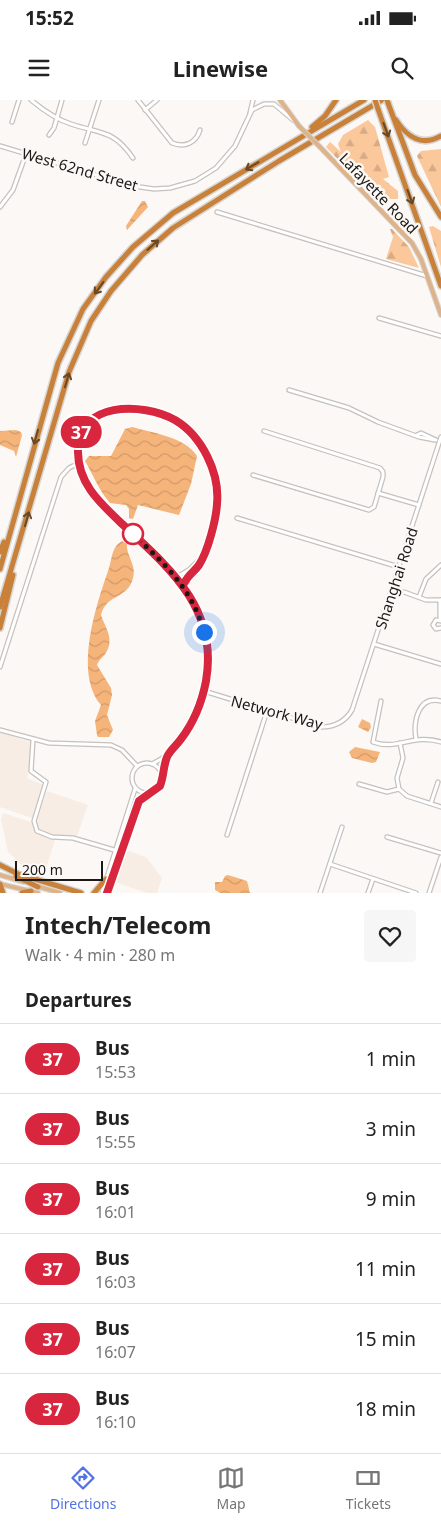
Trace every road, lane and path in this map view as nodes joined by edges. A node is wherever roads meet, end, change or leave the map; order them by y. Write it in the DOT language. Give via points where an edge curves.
graph roads {
  1 [pos="20,100"];
  2 [pos="31,100"];
  3 [pos="62,100"];
  4 [pos="99,100"];
  5 [pos="138,100"];
  6 [pos="158,100"];
  7 [pos="253,100"];
  8 [pos="280,100"];
  9 [pos="336,100"];
  10 [pos="364,100"];
  11 [pos="375,100"];
  12 [pos="382,100"];
  13 [pos="388,101"];
  14 [pos="390,109"];
  15 [pos="145,110"];
  16 [pos="249,116"];
  17 [pos="58,119"];
  18 [pos="12,122"];
  19 [pos="295,122"];
  20 [pos="90,128"];
  21 [pos="200,130"];
  22 [pos="49,135"];
  23 [pos="441,136"];
  24 [pos="317,139"];
  25 [pos="294,141"];
  26 [pos="85,143"];
  27 [pos="0,146"];
  28 [pos="26,154"];
  29 [pos="133,158"];
  30 [pos="0,207"];
  31 [pos="217,212"];
  32 [pos="441,217"];
  33 [pos="427,276"];
  34 [pos="441,286"];
  35 [pos="441,315"];
  36 [pos="379,318"];
  37 [pos="441,336"];
  38 [pos="289,390"];
  39 [pos="264,431"];
  40 [pos="439,440"];
  41 [pos="79,463"];
  42 [pos="252,474"];
  43 [pos="378,493"];
  44 [pos="419,505"];
  45 [pos="238,518"];
  46 [pos="10,530"];
  47 [pos="0,552"];
  48 [pos="202,557"];
  49 [pos="441,565"];
  50 [pos="14,566"];
  51 [pos="399,567"];
  52 [pos="0,569"];
  53 [pos="176,577"];
  54 [pos="184,587"];
  55 [pos="404,592"];
  56 [pos="419,598"];
  57 [pos="440,600"];
  58 [pos="0,607"];
  59 [pos="440,620"];
  60 [pos="0,628"];
  61 [pos="441,628"];
  62 [pos="374,644"];
  63 [pos="441,664"];
  64 [pos="0,667"];
  65 [pos="204,691"];
  66 [pos="381,701"];
  67 [pos="441,701"];
  68 [pos="267,711"];
  69 [pos="347,717"];
  70 [pos="0,730"];
  71 [pos="416,739"];
  72 [pos="33,740"];
  73 [pos="441,742"];
  74 [pos="400,743"];
  75 [pos="168,755"];
  76 [pos="152,764"];
  77 [pos="137,766"];
  78 [pos="161,774"];
  79 [pos="438,782"];
  80 [pos="359,784"];
  81 [pos="136,789"];
  82 [pos="399,789"];
  83 [pos="148,794"];
  84 [pos="431,803"];
  85 [pos="441,807"];
  86 [pos="342,827"];
  87 [pos="226,835"];
  88 [pos="387,837"];
  89 [pos="116,850"];
  90 [pos="121,852"];
  91 [pos="441,855"];
  92 [pos="330,864"];
  93 [pos="0,866"];
  94 [pos="0,875"];
  95 [pos="373,878"];
  96 [pos="106,879"];
  97 [pos="0,884"];
  98 [pos="38,886"];
  99 [pos="31,892"];
  100 [pos="3,893"];
  101 [pos="22,893"];
  102 [pos="38,893"];
  103 [pos="60,893"];
  104 [pos="81,893"];
  105 [pos="94,893"];
  106 [pos="102,893"];
  107 [pos="108,893"];
  108 [pos="320,893"];
  109 [pos="368,893"];
  110 [pos="416,893"];
  111 [pos="429,893"];
  1 -- 18 [label="street"];
  2 -- 17 [label="street"];
  3 -- 17 [label="street"];
  4 -- 20 [label="street"];
  5 -- 15 [label="street"];
  6 -- 15 [label="street"];
  7 -- 16 [label="street, West 62nd Street"];
  8 -- 19 [label="main road, Lafayette Road"];
  9 -- 25 [label="highway" via="320,121"];
  10 -- 25 [label="highway"];
  11 -- 34 [label="highway, one-way, bridge"];
  12 -- 24 [label="highway"];
  13 -- 14 [label="highway"];
  13 -- 24 [label="highway"];
  14 -- 23 [label="highway" via="401,128 411,137 426,141"];
  14 -- 32 [label="highway" via="415,175"];
  15 -- 21 [label="street" via="174,144 191,142"];
  16 -- 19 [label="street" via="255,108 269,103"];
  16 -- 28 [label="street, West 62nd Street" via="238,142 218,166 195,181 170,188 133,186"];
  17 -- 20 [label="street"];
  17 -- 22 [label="street"];
  19 -- 33 [label="main road, Lafayette Road, bridge" via="408,237"];
  20 -- 26 [label="street"];
  20 -- 29 [label="street" via="116,138"];
  50 -- 24 [label="highway, one-way" via="69,372 84,336 107,297 129,268 167,232"];
  25 -- 46 [label="highway, one-way" via="168,217 132,248 102,282 80,315 58,363"];
  27 -- 28 [label="street, West 62nd Street"];
  28 -- 30 [label="street" via="13,190"];
  31 -- 33 [label="street"];
  33 -- 35 [label="main road, Lafayette Road"];
  36 -- 37 [label="street"];
  38 -- 40 [label="street" via="349,408 382,424"];
  39 -- 43 [label="street" via="381,468 384,475"];
  40 -- 44 [label="street, Shanghai Road"];
  41 -- 48 [label="street" via="78,441 82,431 96,416 117,409 151,410 181,425 202,447 216,480 216,514"];
  41 -- 53 [label="street" via="95,498"];
  41 -- 64 [label="street" via="68,468 62,477"];
  42 -- 43 [label="street" via="369,510 373,508"];
  43 -- 44 [label="street"];
  44 -- 51 [label="street, Shanghai Road"];
  45 -- 51 [label="street"];
  46 -- 47 [label="highway"];
  46 -- 52 [label="highway"];
  48 -- 53 [label="street"];
  48 -- 54 [label="street" via="198,567 186,578"];
  49 -- 56 [label="street" via="426,578"];
  50 -- 58 [label="highway"];
  50 -- 60 [label="highway"];
  51 -- 62 [label="street, Shanghai Road"];
  53 -- 54 [label="street"];
  54 -- 65 [label="street" via="195,605 205,638 208,661"];
  55 -- 56 [label="street"];
  56 -- 57 [label="street"];
  57 -- 59 [label="street"];
  59 -- 61 [label="street" via="433,625 436,629"];
  62 -- 63 [label="street"];
  62 -- 69 [label="street, Shanghai Road"];
  65 -- 68 [label="street, Network Way"];
  65 -- 75 [label="street" via="189,727"];
  66 -- 74 [label="street" via="373,742 387,746"];
  67 -- 71 [label="street" via="431,700 421,707 416,722"];
  68 -- 69 [label="street, Network Way" via="322,727 336,725"];
  68 -- 87 [label="street"];
  70 -- 72 [label="street"];
  71 -- 73 [label="street"];
  71 -- 74 [label="street"];
  72 -- 77 [label="street" via="111,745"];
  72 -- 89 [label="street" via="32,771 46,782 34,822 36,830 52,837 73,838"];
  74 -- 82 [label="street" via="403,758 397,778"];
  75 -- 76 [label="street"];
  75 -- 78 [label="street"];
  76 -- 77 [label="street"];
  76 -- 78 [label="street"];
  77 -- 81 [label="street" via="131,777"];
  78 -- 83 [label="street" via="160,786"];
  79 -- 84 [label="street"];
  80 -- 82 [label="street" via="386,792"];
  81 -- 83 [label="street"];
  81 -- 89 [label="street"];
  82 -- 84 [label="street" via="407,796"];
  83 -- 90 [label="street" via="139,801"];
  84 -- 85 [label="street"];
  86 -- 92 [label="street"];
  88 -- 91 [label="street"];
  89 -- 90 [label="street"];
  89 -- 96 [label="street"];
  90 -- 107 [label="street"];
  91 -- 111 [label="street"];
  92 -- 95 [label="street"];
  92 -- 108 [label="street"];
  93 -- 98 [label="highway"];
  93 -- 104 [label="highway"];
  94 -- 98 [label="main road"];
  95 -- 109 [label="street"];
  95 -- 110 [label="street"];
  96 -- 105 [label="highway"];
  96 -- 106 [label="street"];
  97 -- 99 [label="main road"];
  97 -- 100 [label="highway"];
  98 -- 103 [label="main road"];
  99 -- 101 [label="highway"];
  99 -- 102 [label="main road"];
}
